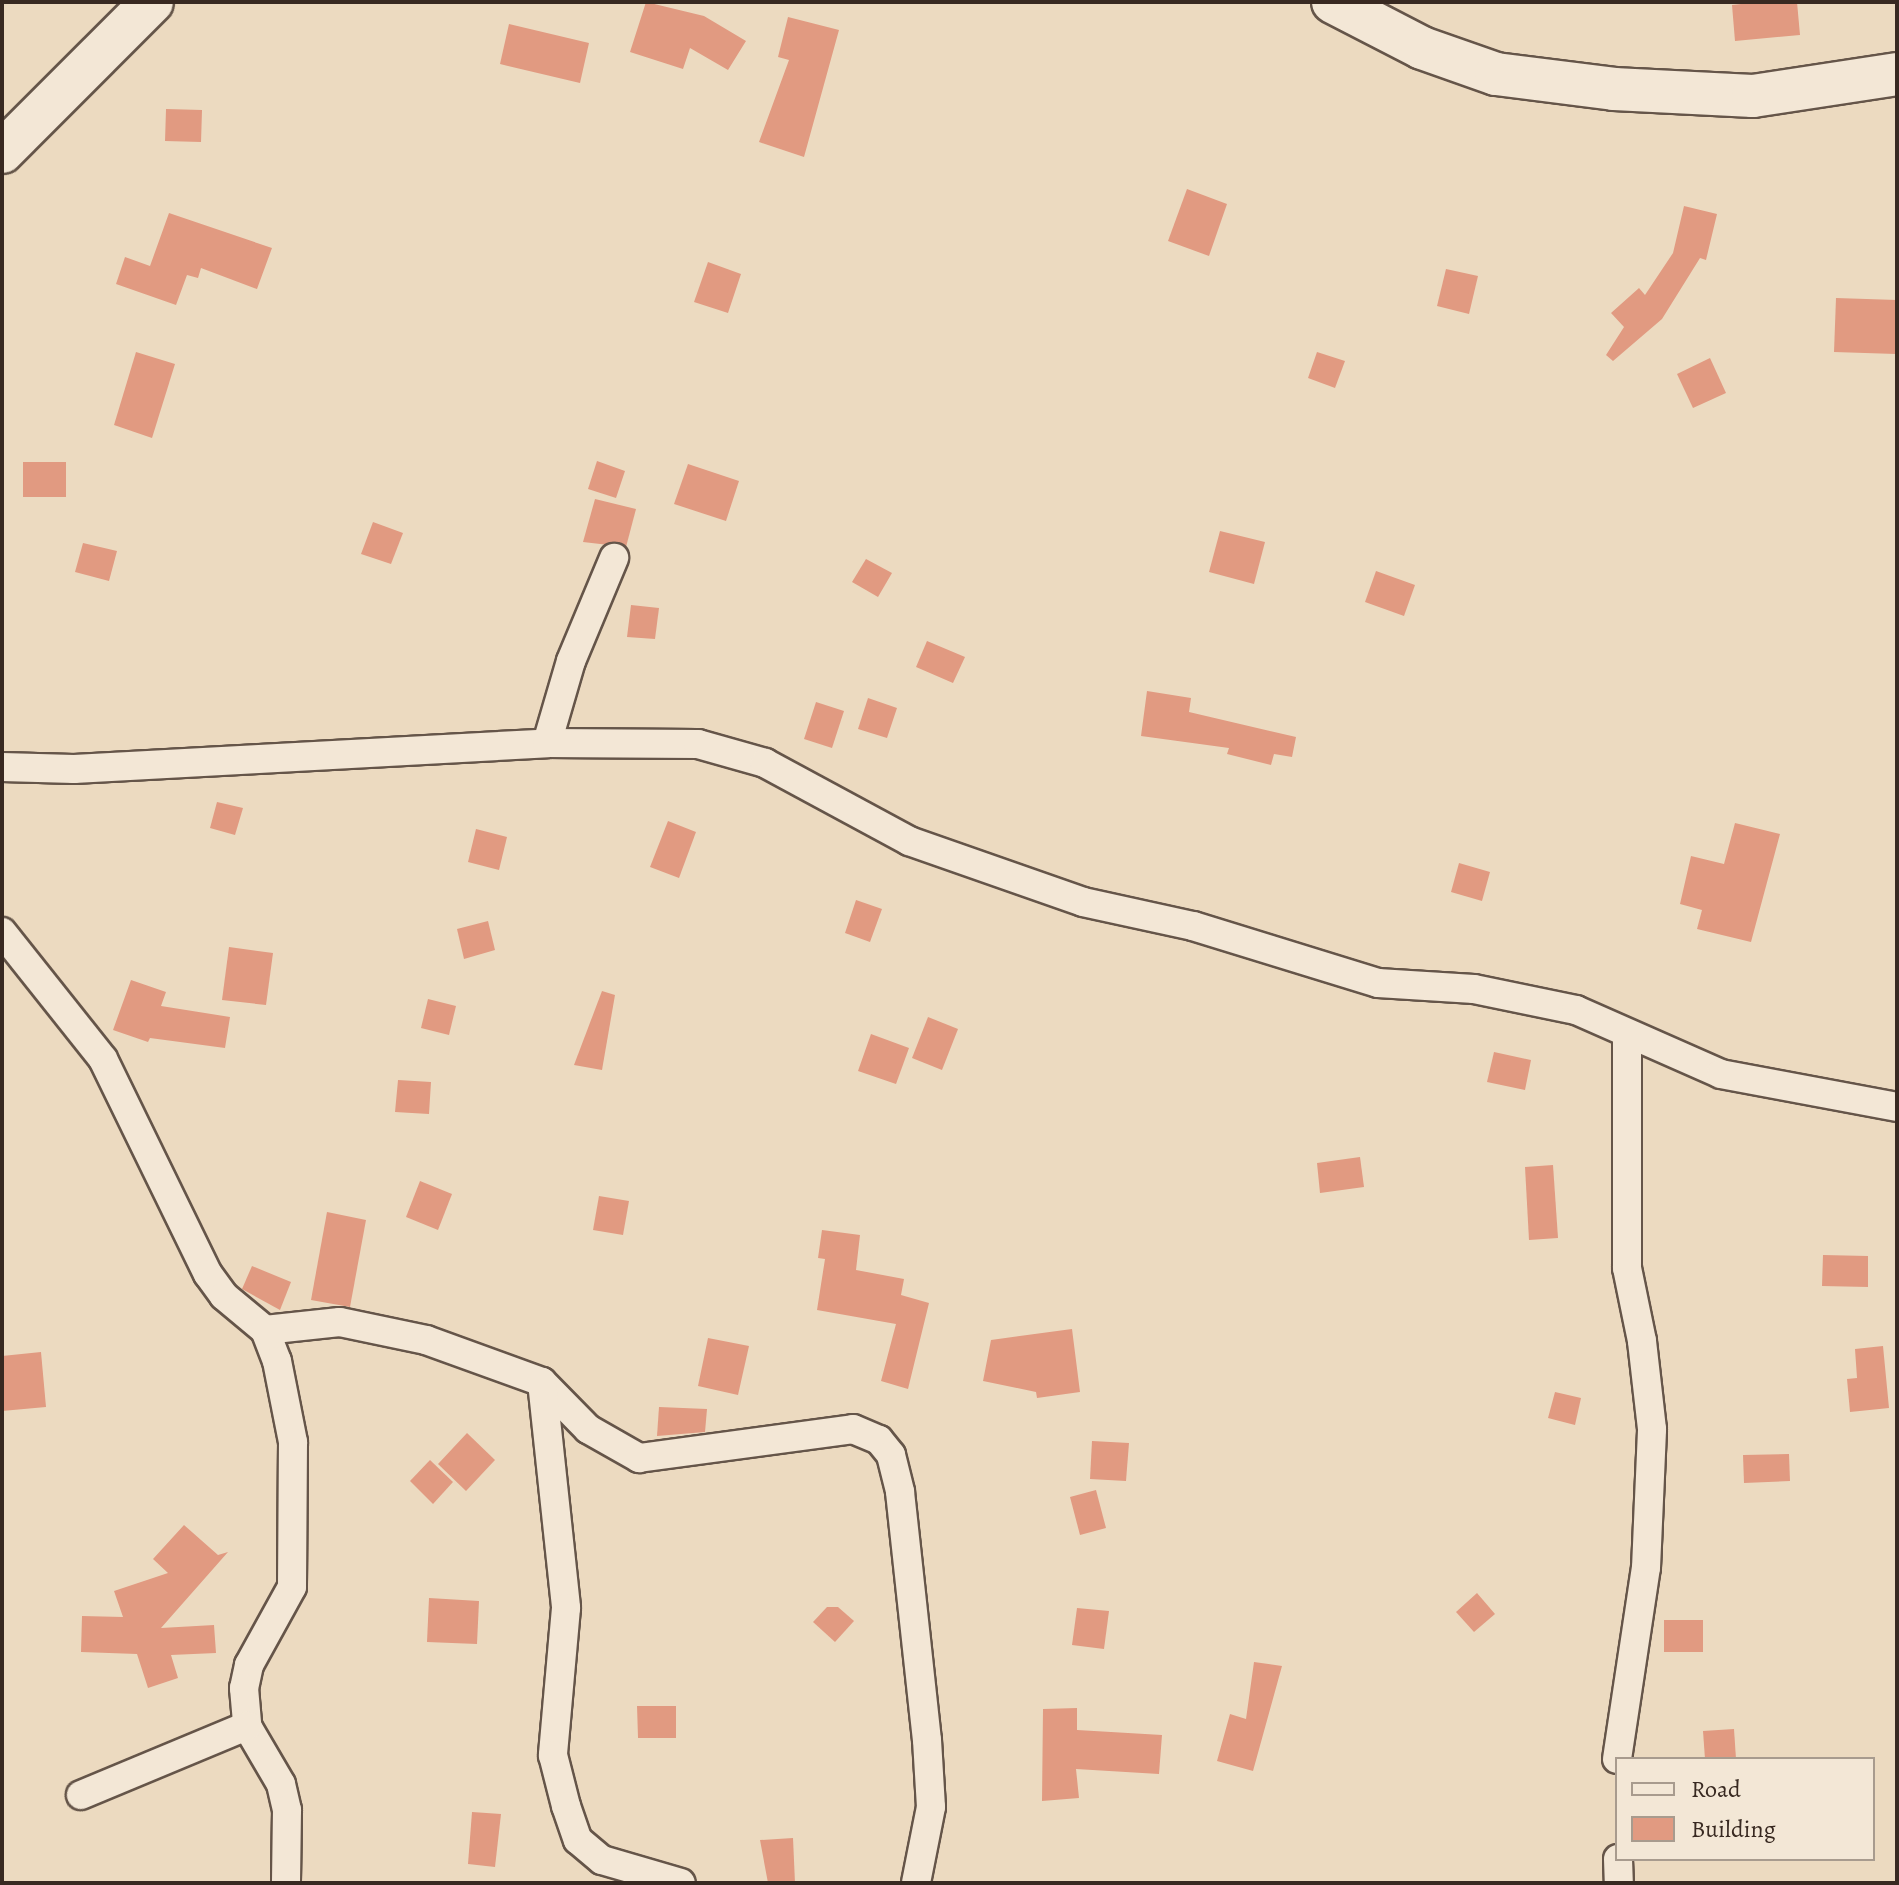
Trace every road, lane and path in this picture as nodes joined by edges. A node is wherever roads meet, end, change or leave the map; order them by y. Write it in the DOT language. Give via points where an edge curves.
graph roads {
  1 [pos="152,2"];
  2 [pos="1333,2"];
  3 [pos="1897,74"];
  4 [pos="2,152"];
  5 [pos="614,558"];
  6 [pos="547,743"];
  7 [pos="2,767"];
  8 [pos="2,932"];
  9 [pos="1627,1036"];
  10 [pos="1897,1107"];
  11 [pos="265,1330"];
  12 [pos="542,1382"];
  13 [pos="247,1726"];
  14 [pos="1617,1757"];
  15 [pos="81,1795"];
  16 [pos="1618,1861"];
  17 [pos="286,1883"];
  18 [pos="681,1883"];
  19 [pos="916,1883"];
  20 [pos="1619,1883"];
  1 -- 4 [label="street"];
  2 -- 3 [label="street" via="1422,48 1510,76 1614,89 1753,96"];
  5 -- 6 [label="street" via="571,661"];
  6 -- 7 [label="street" via="74,769"];
  6 -- 9 [label="street" via="698,744 765,763 909,841 1083,902 1193,926 1378,983 1474,989 1576,1010"];
  8 -- 11 [label="street" via="103,1059 208,1274 224,1296"];
  9 -- 10 [label="street" via="1721,1074"];
  9 -- 14 [label="street" via="1627,1268 1652,1429 1646,1568"];
  11 -- 12 [label="street" via="340,1322 426,1340"];
  11 -- 13 [label="street" via="292,1428 295,1548 292,1587 249,1665 244,1688"];
  12 -- 18 [label="street" via="566,1608 553,1755 566,1806 578,1840 602,1860"];
  12 -- 19 [label="street" via="588,1429 639,1458 853,1429 879,1440 891,1455 900,1492 931,1807"];
  13 -- 15 [label="street"];
  13 -- 17 [label="street" via="281,1784 287,1810"];
  16 -- 20 [label="street"];
}
